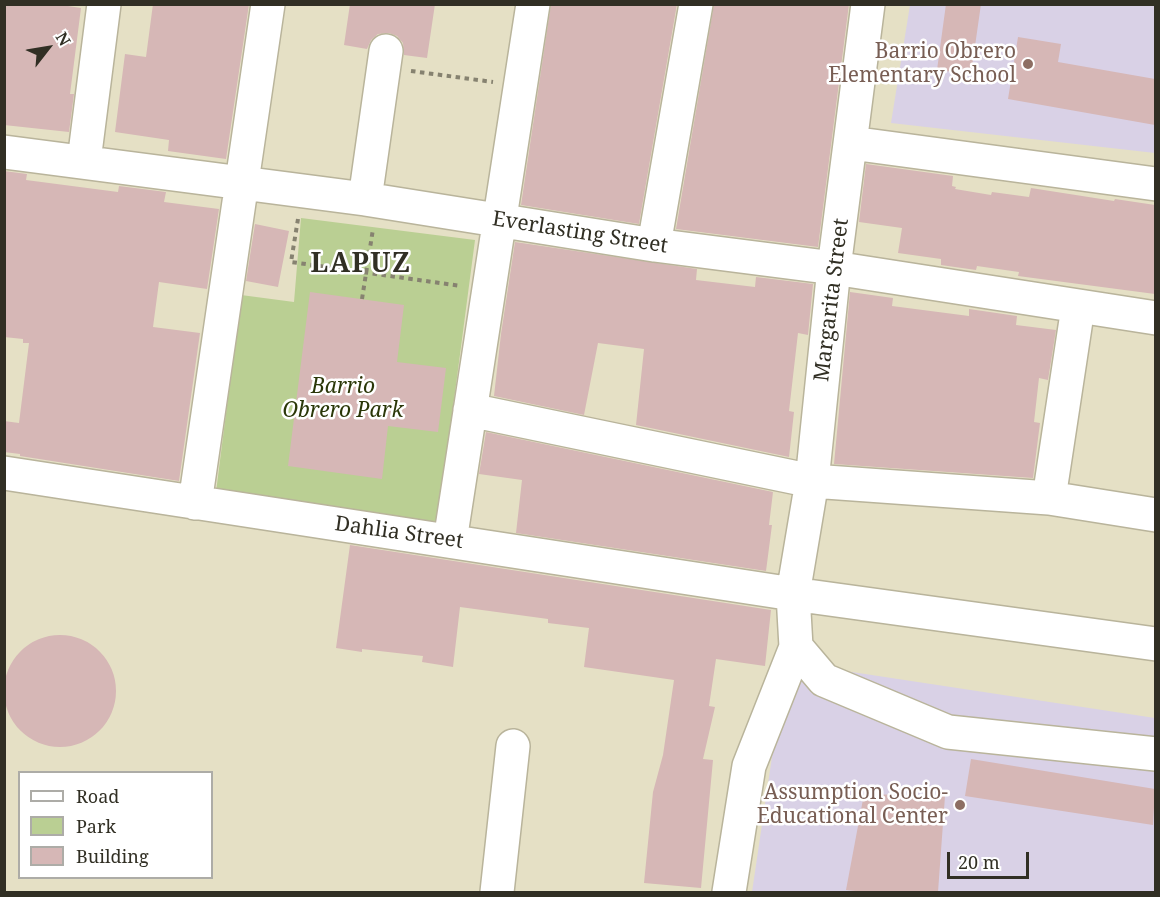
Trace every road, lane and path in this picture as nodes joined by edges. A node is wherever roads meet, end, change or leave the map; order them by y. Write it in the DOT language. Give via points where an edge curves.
graph roads {
  1 [pos="104,4"];
  2 [pos="268,4"];
  3 [pos="533,4"];
  4 [pos="696,4"];
  5 [pos="868,4"];
  6 [pos="384,67"];
  7 [pos="520,86"];
  8 [pos="851,143"];
  9 [pos="4,152"];
  10 [pos="84,161"];
  11 [pos="243,182"];
  12 [pos="1155,184"];
  13 [pos="302,190"];
  14 [pos="371,200"];
  15 [pos="499,220"];
  16 [pos="654,244"];
  17 [pos="834,268"];
  18 [pos="366,272"];
  19 [pos="488,290"];
  20 [pos="363,299"];
  21 [pos="1078,307"];
  22 [pos="1155,318"];
  23 [pos="470,410"];
  24 [pos="4,473"];
  25 [pos="812,481"];
  26 [pos="1048,498"];
  27 [pos="195,503"];
  28 [pos="1155,515"];
  29 [pos="450,541"];
  30 [pos="793,594"];
  31 [pos="1155,644"];
  32 [pos="796,647"];
  33 [pos="513,746"];
  34 [pos="1155,754"];
  35 [pos="497,892"];
  36 [pos="729,892"];
  1 -- 10 [label="street"];
  2 -- 11 [label="street"];
  3 -- 7 [label="street"];
  4 -- 16 [label="street"];
  5 -- 8 [label="street, Margarita Street"];
  6 -- 7 [label="path" via="396,72"];
  6 -- 14 [label="street"];
  7 -- 15 [label="street"];
  8 -- 12 [label="street"];
  8 -- 17 [label="street, Margarita Street"];
  9 -- 10 [label="street, Everlasting Street"];
  10 -- 11 [label="street, Everlasting Street"];
  11 -- 13 [label="street, Everlasting Street"];
  11 -- 27 [label="street"];
  13 -- 14 [label="street, Everlasting Street"];
  13 -- 18 [label="path" via="291,262"];
  14 -- 15 [label="street, Everlasting Street"];
  14 -- 18 [label="path"];
  15 -- 16 [label="street, Everlasting Street"];
  15 -- 19 [label="street"];
  16 -- 17 [label="street, Everlasting Street"];
  17 -- 21 [label="street, Everlasting Street"];
  17 -- 25 [label="street, Margarita Street"];
  18 -- 19 [label="path"];
  18 -- 20 [label="path"];
  19 -- 23 [label="street"];
  21 -- 22 [label="street, Everlasting Street"];
  21 -- 26 [label="street"];
  23 -- 25 [label="street"];
  23 -- 29 [label="street"];
  24 -- 27 [label="street, Dahlia Street"];
  25 -- 26 [label="street"];
  25 -- 30 [label="street, Margarita Street"];
  26 -- 28 [label="street"];
  27 -- 29 [label="street, Dahlia Street"];
  29 -- 30 [label="street, Dahlia Street"];
  30 -- 31 [label="street, Dahlia Street"];
  30 -- 32 [label="street, Margarita Street"];
  32 -- 34 [label="street" via="824,680 948,732"];
  32 -- 36 [label="street" via="749,766"];
  33 -- 35 [label="street"];
}
